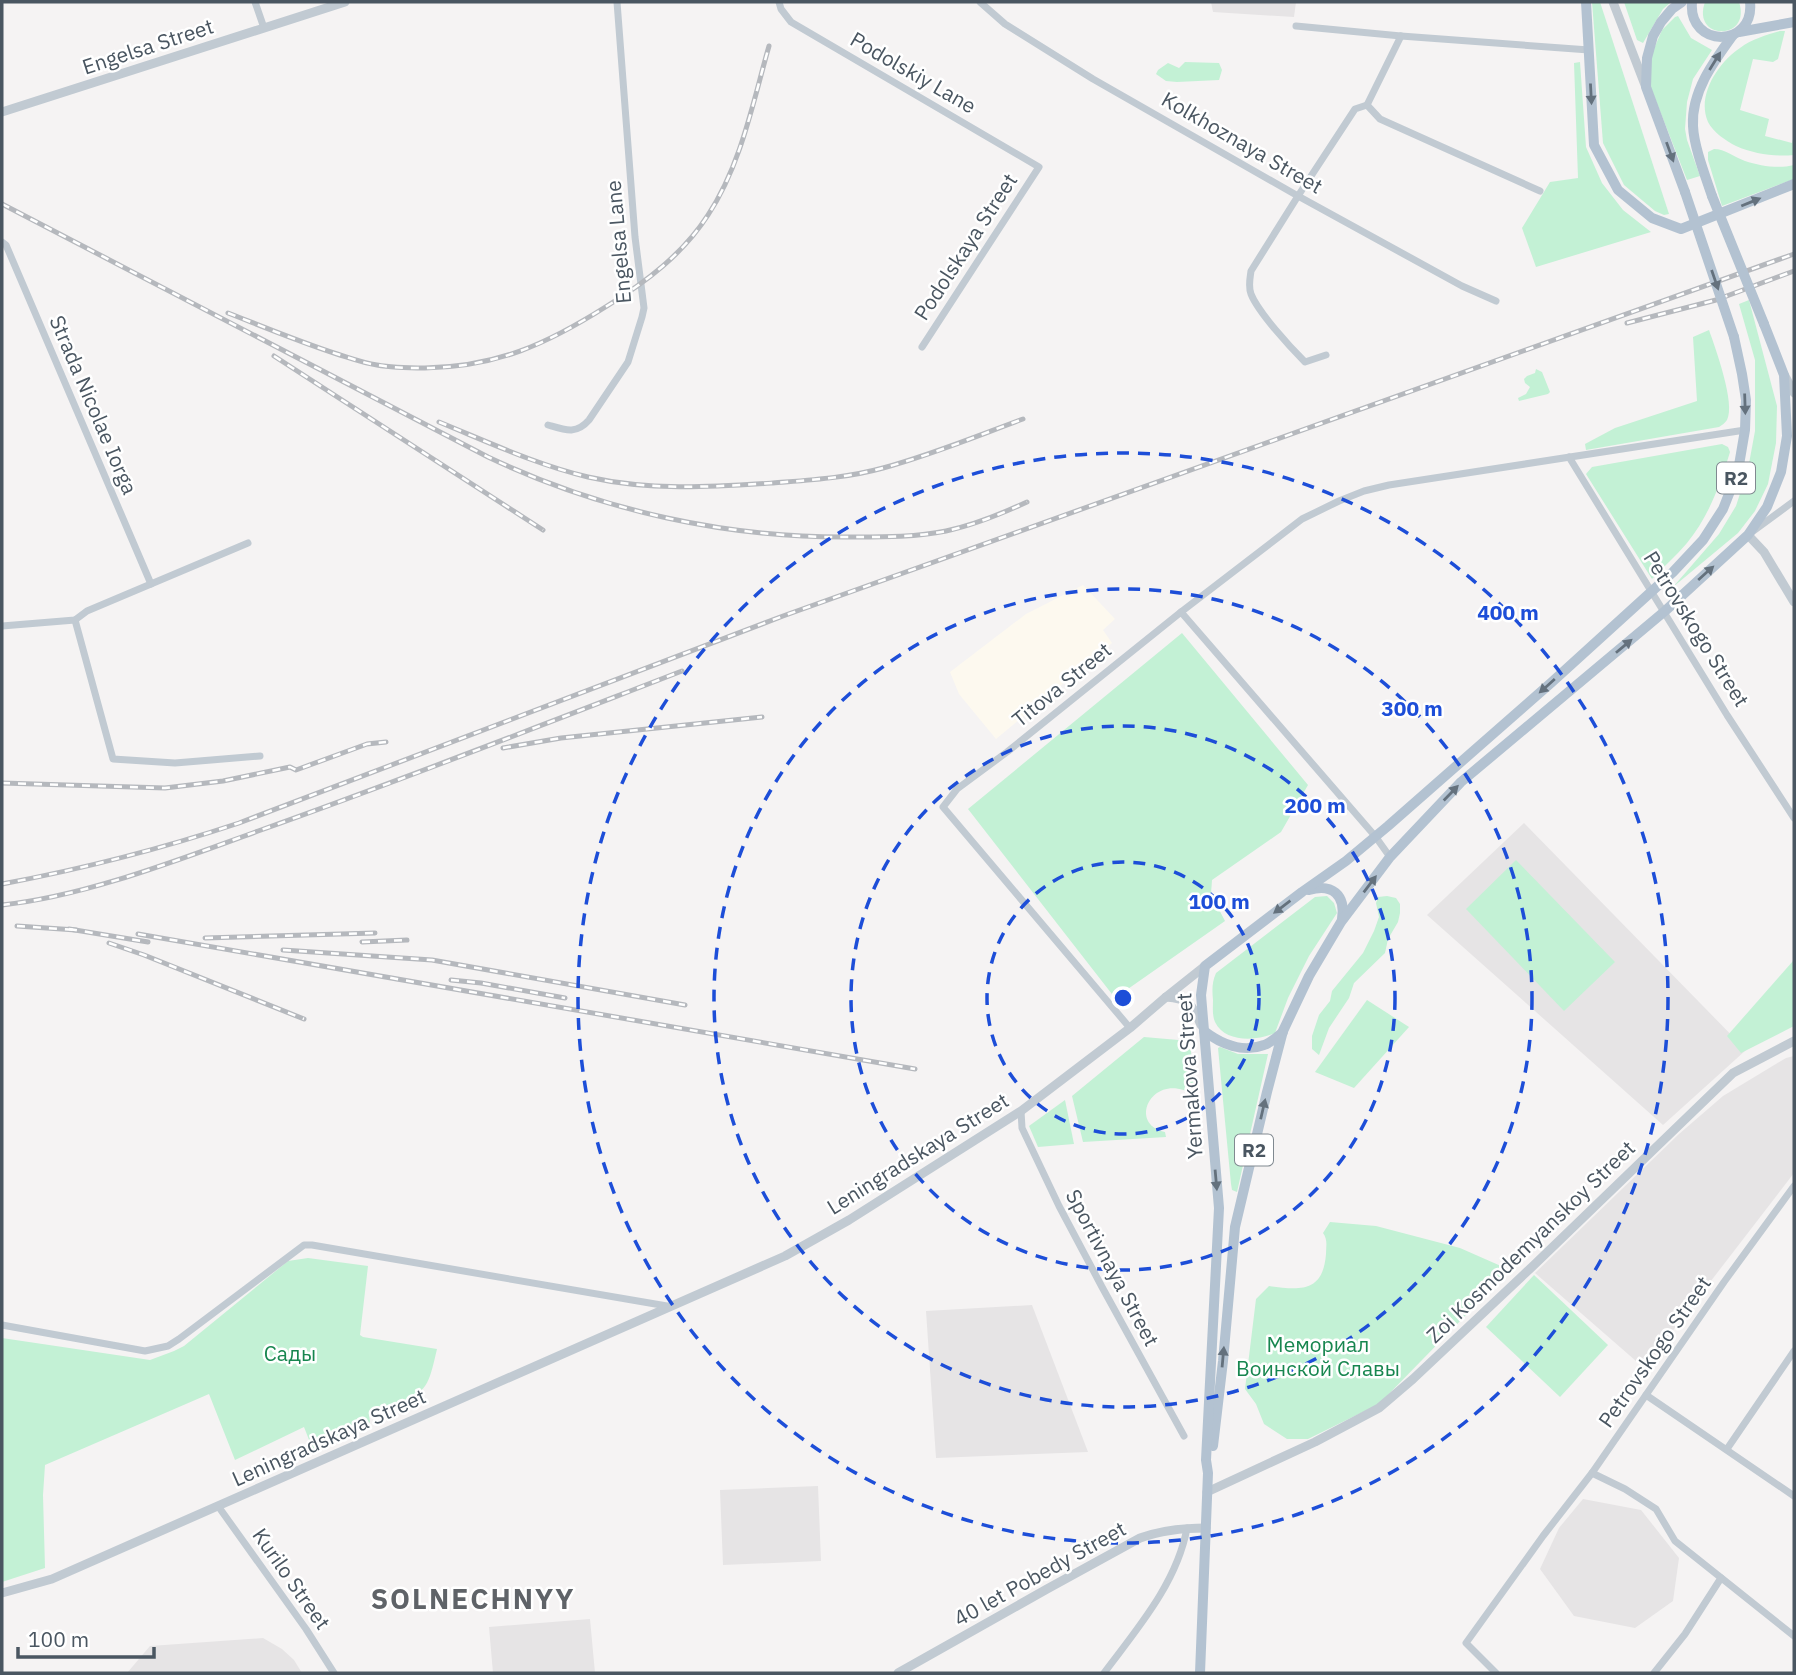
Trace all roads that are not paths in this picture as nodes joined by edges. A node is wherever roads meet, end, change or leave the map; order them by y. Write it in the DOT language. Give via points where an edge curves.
graph roads {
  1 [pos="255,2"];
  2 [pos="345,2"];
  3 [pos="617,2"];
  4 [pos="779,2"];
  5 [pos="980,2"];
  6 [pos="1586,2"];
  7 [pos="1613,2"];
  8 [pos="1682,2"];
  9 [pos="1692,2"];
  10 [pos="1750,2"];
  11 [pos="1794,22"];
  12 [pos="1296,26"];
  13 [pos="264,28"];
  14 [pos="1736,33"];
  15 [pos="1401,36"];
  16 [pos="1589,50"];
  17 [pos="1646,87"];
  18 [pos="1367,106"];
  19 [pos="2,112"];
  20 [pos="1039,167"];
  21 [pos="1794,184"];
  22 [pos="1540,191"];
  23 [pos="1298,196"];
  24 [pos="2,242"];
  25 [pos="1496,301"];
  26 [pos="922,347"];
  27 [pos="1326,355"];
  28 [pos="1784,375"];
  29 [pos="1794,393"];
  30 [pos="548,425"];
  31 [pos="1745,430"];
  32 [pos="1569,457"];
  33 [pos="1794,501"];
  34 [pos="1748,535"];
  35 [pos="248,543"];
  36 [pos="151,584"];
  37 [pos="1652,591"];
  38 [pos="1794,601"];
  39 [pos="1665,611"];
  40 [pos="1181,612"];
  41 [pos="75,620"];
  42 [pos="2,626"];
  43 [pos="260,756"];
  44 [pos="1794,818"];
  45 [pos="1375,836"];
  46 [pos="1390,857"];
  47 [pos="1302,892"];
  48 [pos="1341,922"];
  49 [pos="1205,966"];
  50 [pos="1166,996"];
  51 [pos="1130,1028"];
  52 [pos="1204,1031"];
  53 [pos="1283,1031"];
  54 [pos="1794,1041"];
  55 [pos="1021,1111"];
  56 [pos="1794,1186"];
  57 [pos="667,1306"];
  58 [pos="2,1325"];
  59 [pos="1794,1350"];
  60 [pos="1646,1395"];
  61 [pos="1184,1436"];
  62 [pos="1727,1449"];
  63 [pos="1208,1473"];
  64 [pos="1592,1473"];
  65 [pos="1207,1492"];
  66 [pos="1794,1496"];
  67 [pos="218,1506"];
  68 [pos="1187,1528"];
  69 [pos="1206,1528"];
  70 [pos="1721,1578"];
  71 [pos="2,1593"];
  72 [pos="1794,1636"];
  73 [pos="334,1673"];
  74 [pos="898,1673"];
  75 [pos="1104,1673"];
  76 [pos="1199,1673"];
  77 [pos="1496,1673"];
  78 [pos="1654,1673"];
  1 -- 13 [label="street"];
  2 -- 13 [label="street, Engelsa Street"];
  3 -- 30 [label="street, Engelsa Lane" via="642,317 628,362 589,421 576,430"];
  4 -- 20 [label="street, Podolskiy Lane" via="791,22"];
  5 -- 23 [label="street, Kolkhoznaya Street" via="1005,24 1093,79"];
  6 -- 16 [label="main road"];
  7 -- 17 [label="street"];
  8 -- 17 [label="main road, R2" via="1653,36"];
  9 -- 14 [label="main road" via="1698,27 1708,35 1721,38"];
  10 -- 14 [label="main road" via="1746,24"];
  11 -- 14 [label="main road"];
  12 -- 15 [label="street"];
  13 -- 19 [label="street, Engelsa Street"];
  28 -- 14 [label="main road, R2, one-way, bridge" via="1712,196 1693,126 1695,103 1704,81"];
  15 -- 16 [label="street"];
  15 -- 18 [label="street"];
  16 -- 21 [label="main road, one-way" via="1594,145 1618,190 1652,218 1681,229"];
  17 -- 31 [label="main road, R2, one-way, bridge" via="1734,337 1746,400"];
  18 -- 22 [label="street" via="1380,119"];
  18 -- 23 [label="street" via="1355,109"];
  20 -- 26 [label="street, Podolskaya Street"];
  23 -- 25 [label="street, Kolkhoznaya Street"];
  23 -- 27 [label="street" via="1251,271 1250,292 1305,362"];
  24 -- 36 [label="street, Strada Nicolae Iorga"];
  28 -- 29 [label="street"];
  28 -- 34 [label="main road, R2" via="1787,436 1781,472 1767,507"];
  31 -- 32 [label="street"];
  31 -- 37 [label="main road, R2" via="1738,471 1723,509 1703,540"];
  32 -- 37 [label="street, Petrovskogo Street"];
  32 -- 40 [label="street" via="1364,491 1302,519"];
  33 -- 34 [label="street"];
  34 -- 38 [label="street"];
  39 -- 34 [label="main road, R2, one-way"];
  35 -- 36 [label="street"];
  36 -- 41 [label="street"];
  37 -- 39 [label="street, Petrovskogo Street"];
  37 -- 45 [label="main road, Yermakova Street / R2, one-way"];
  39 -- 44 [label="street, Petrovskogo Street"];
  46 -- 39 [label="main road, Yermakova Street / R2, one-way" via="1461,782"];
  40 -- 45 [label="street"];
  40 -- 51 [label="street, Titova Street" via="957,789 943,807"];
  41 -- 42 [label="street"];
  41 -- 43 [label="street" via="113,759 175,763"];
  45 -- 46 [label="street"];
  45 -- 47 [label="main road, Yermakova Street / R2"];
  48 -- 46 [label="main road, Yermakova Street / R2, one-way"];
  47 -- 48 [label="main road" via="1321,887 1334,891 1344,909"];
  47 -- 49 [label="main road, Yermakova Street / R2, one-way"];
  48 -- 53 [label="main road, Yermakova Street / R2"];
  49 -- 50 [label="street, Leningradskaya Street"];
  49 -- 52 [label="main road, Yermakova Street / R2" via="1201,995"];
  50 -- 51 [label="street, Leningradskaya Street"];
  50 -- 52 [label="street" via="1182,998 1192,1006"];
  51 -- 55 [label="street, Leningradskaya Street"];
  52 -- 53 [label="main road" via="1231,1046 1247,1048 1266,1045"];
  52 -- 63 [label="main road, Yermakova Street / R2, one-way" via="1219,1208"];
  63 -- 53 [label="main road, Yermakova Street / R2, one-way" via="1235,1227"];
  54 -- 65 [label="street, Zoi Kosmodemyanskoy Street" via="1733,1073 1379,1408"];
  55 -- 57 [label="street, Leningradskaya Street" via="785,1256"];
  55 -- 61 [label="street, Sportivnaya Street" via="1022,1128 1059,1206"];
  56 -- 60 [label="street, Petrovskogo Street"];
  57 -- 58 [label="street" via="304,1245 178,1339 153,1350"];
  57 -- 67 [label="street, Leningradskaya Street"];
  59 -- 62 [label="street"];
  60 -- 62 [label="street"];
  60 -- 64 [label="street, Petrovskogo Street"];
  62 -- 66 [label="street"];
  63 -- 65 [label="main road, Yermakova Street"];
  64 -- 70 [label="street" via="1656,1509 1675,1541"];
  64 -- 77 [label="street, Petrovskogo Street" via="1466,1643"];
  65 -- 69 [label="main road, Yermakova Street"];
  67 -- 71 [label="street, Leningradskaya Street" via="51,1579"];
  67 -- 73 [label="street, Kurilo Street"];
  68 -- 69 [label="street, 40 let Pobedy Street"];
  68 -- 74 [label="street, 40 let Pobedy Street" via="1156,1532 1132,1543"];
  68 -- 75 [label="street" via="1170,1577"];
  69 -- 76 [label="main road, Yermakova Street"];
  70 -- 72 [label="street"];
  70 -- 78 [label="street"];
}
